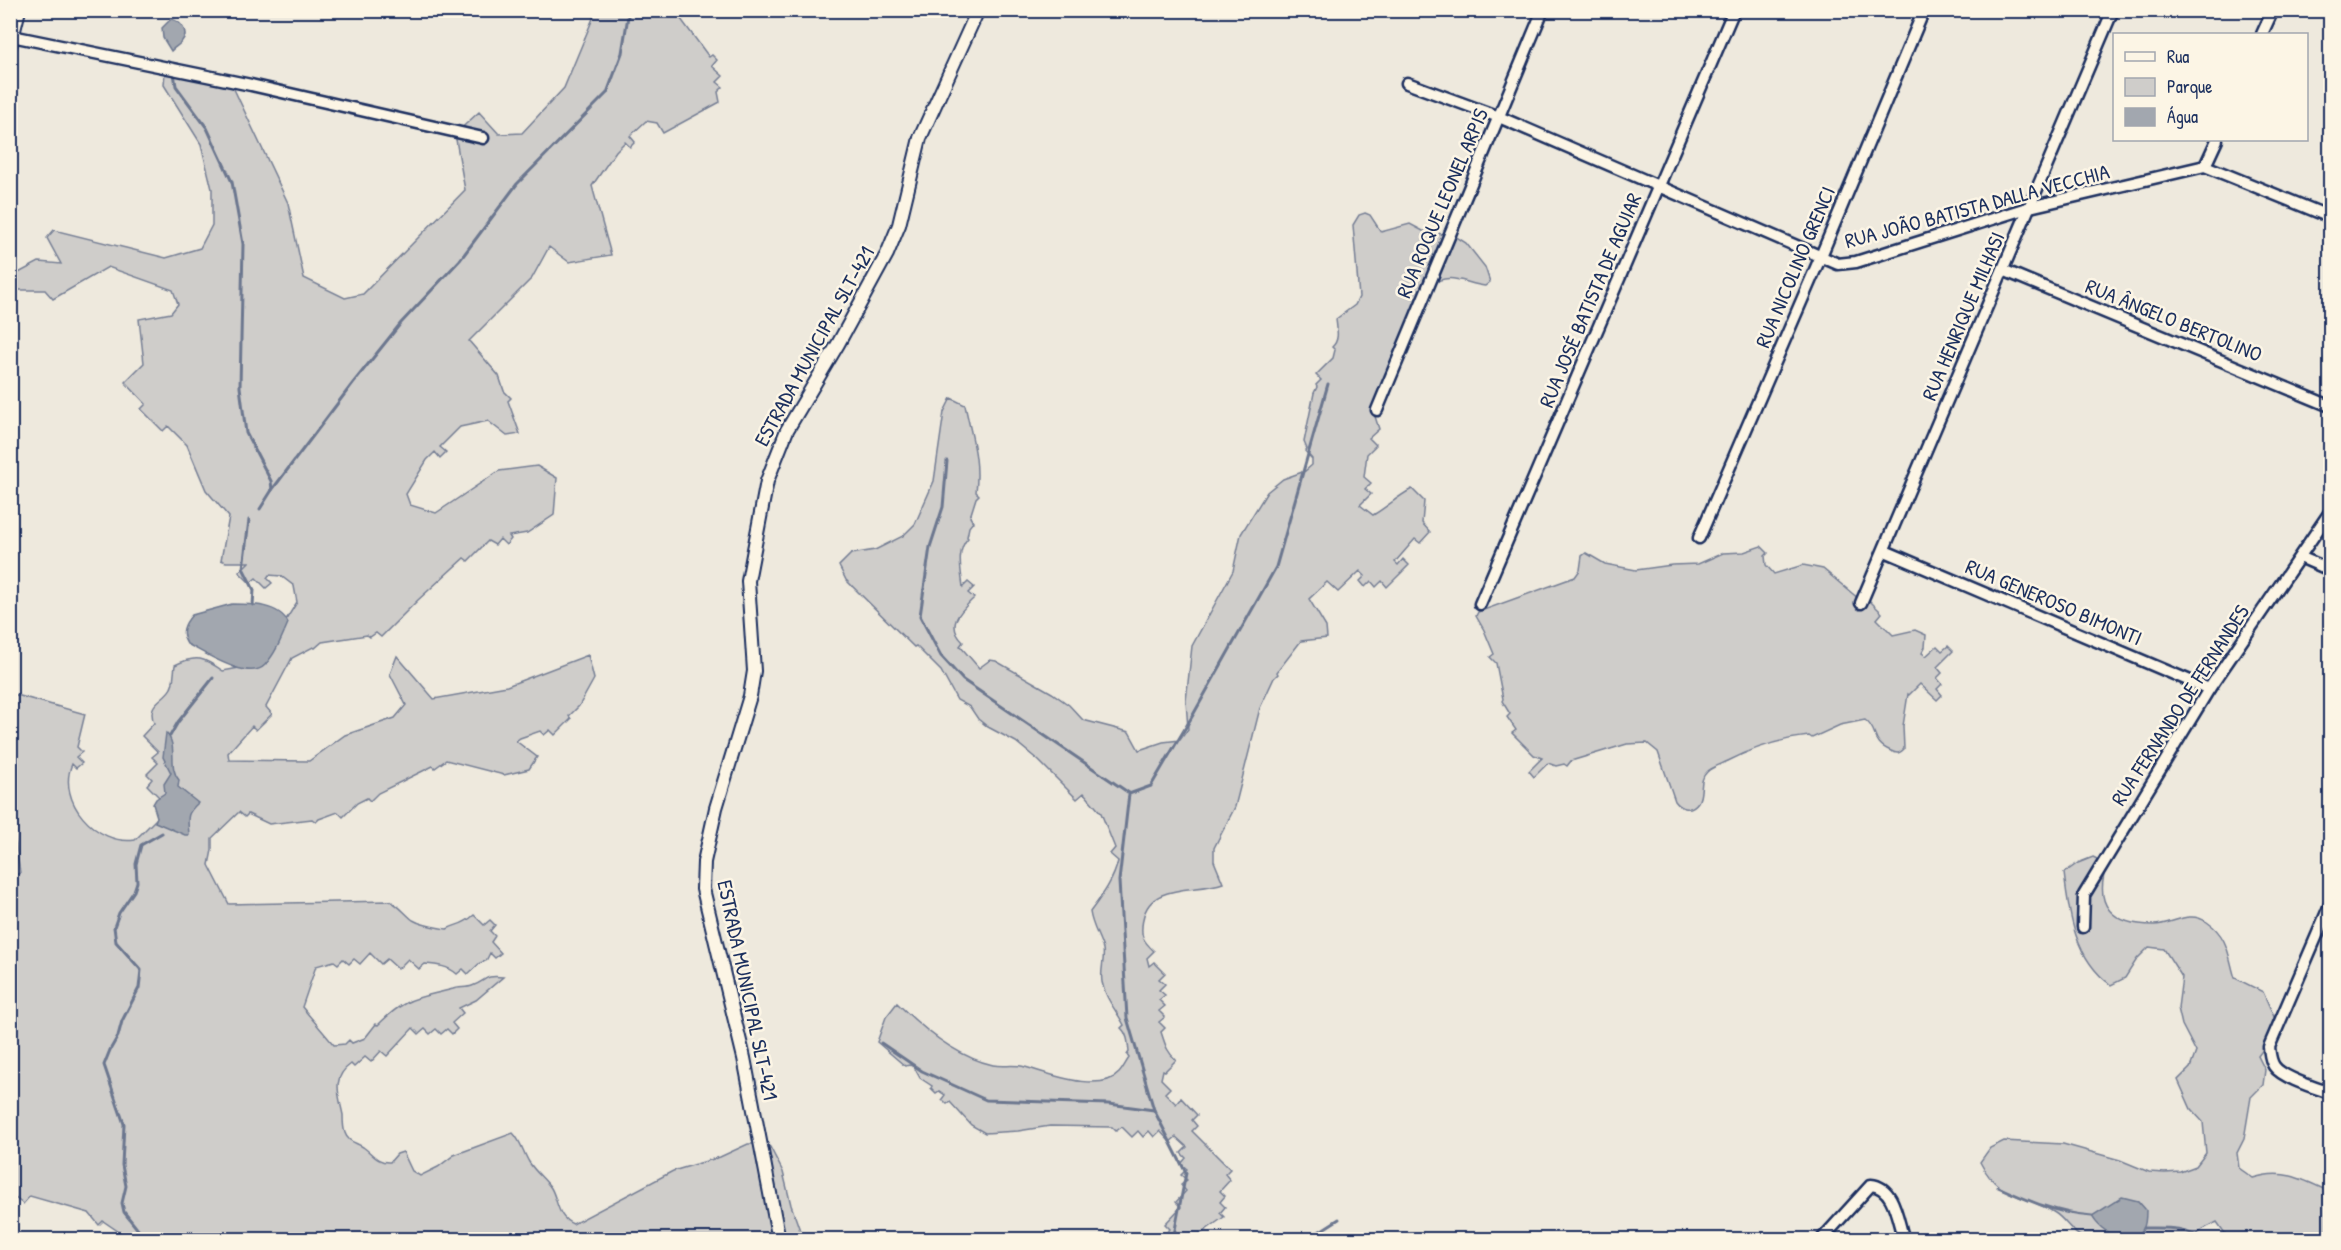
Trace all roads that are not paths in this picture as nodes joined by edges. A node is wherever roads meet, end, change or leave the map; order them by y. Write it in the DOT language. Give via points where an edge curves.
graph roads {
  1 [pos="19,10"];
  2 [pos="978,10"];
  3 [pos="1543,10"];
  4 [pos="1734,10"];
  5 [pos="1924,10"];
  6 [pos="2112,10"];
  7 [pos="2273,10"];
  8 [pos="2262,33"];
  9 [pos="11,41"];
  10 [pos="1407,83"];
  11 [pos="1499,117"];
  12 [pos="483,138"];
  13 [pos="2217,141"];
  14 [pos="2205,166"];
  15 [pos="1659,188"];
  16 [pos="2030,207"];
  17 [pos="2331,217"];
  18 [pos="1821,256"];
  19 [pos="2002,270"];
  20 [pos="2331,406"];
  21 [pos="1377,410"];
  22 [pos="2331,512"];
  23 [pos="1699,538"];
  24 [pos="1885,551"];
  25 [pos="2300,557"];
  26 [pos="2331,570"];
  27 [pos="1861,603"];
  28 [pos="1480,604"];
  29 [pos="2209,689"];
  30 [pos="2331,905"];
  31 [pos="2083,927"];
  32 [pos="2331,1094"];
  33 [pos="779,1239"];
  34 [pos="1821,1239"];
  35 [pos="1904,1239"];
  1 -- 9 [label="street"];
  2 -- 33 [label="street, ESTRADA MUNICIPAL SLT-421" via="920,138 899,225 887,254 774,457 753,549 748,581 754,671 716,808 704,862 703,889 744,1058"];
  3 -- 11 [label="street, RUA ROQUE LEONEL ARPIS"];
  4 -- 15 [label="street, RUA JOSÉ BATISTA DE AGUIAR"];
  5 -- 18 [label="street, RUA NICOLINO GRENCI"];
  6 -- 16 [label="street, RUA HENRIQUE MILHASI"];
  7 -- 8 [label="street"];
  9 -- 12 [label="street" via="251,85"];
  10 -- 11 [label="street, RUA JOÃO BATISTA DALLA VECCHIA"];
  11 -- 15 [label="street, RUA JOÃO BATISTA DALLA VECCHIA"];
  11 -- 21 [label="street, RUA ROQUE LEONEL ARPIS"];
  13 -- 14 [label="street"];
  14 -- 16 [label="street, RUA JOÃO BATISTA DALLA VECCHIA"];
  14 -- 17 [label="street"];
  15 -- 18 [label="street, RUA JOÃO BATISTA DALLA VECCHIA"];
  15 -- 28 [label="street, RUA JOSÉ BATISTA DE AGUIAR"];
  16 -- 18 [label="street, RUA JOÃO BATISTA DALLA VECCHIA" via="1856,262 1838,264"];
  16 -- 19 [label="street, RUA HENRIQUE MILHASI"];
  18 -- 23 [label="street, RUA NICOLINO GRENCI"];
  19 -- 20 [label="street, RUA ÂNGELO BERTOLINO"];
  19 -- 24 [label="street, RUA HENRIQUE MILHASI"];
  22 -- 25 [label="street, RUA FERNANDO DE FERNANDES"];
  24 -- 27 [label="street, RUA HENRIQUE MILHASI"];
  24 -- 29 [label="street, RUA GENEROSO BIMONTI"];
  25 -- 26 [label="street"];
  25 -- 29 [label="street, RUA FERNANDO DE FERNANDES"];
  29 -- 31 [label="street, RUA FERNANDO DE FERNANDES" via="2084,895"];
  30 -- 32 [label="street" via="2269,1047 2275,1068"];
  34 -- 35 [label="street" via="1871,1185 1890,1194"];
}
